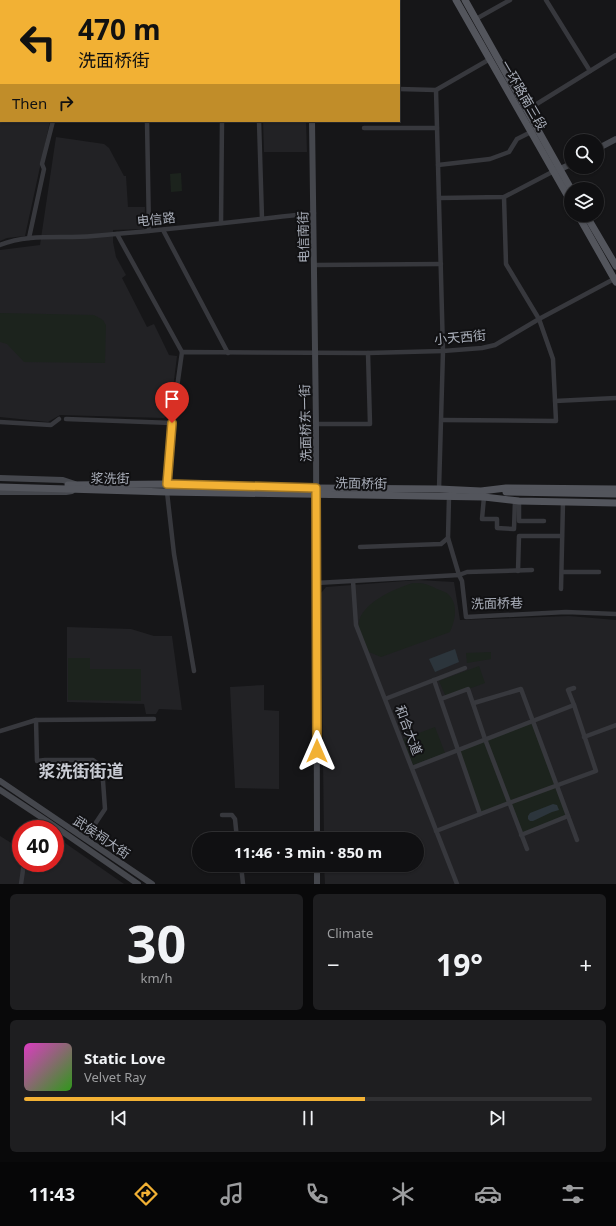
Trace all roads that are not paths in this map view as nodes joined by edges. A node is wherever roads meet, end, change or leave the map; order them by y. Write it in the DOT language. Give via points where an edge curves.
graph roads {
  1 [pos="456,0"];
  2 [pos="465,0"];
  3 [pos="510,0"];
  4 [pos="546,0"];
  5 [pos="476,19"];
  6 [pos="616,56"];
  7 [pos="490,59"];
  8 [pos="590,71"];
  9 [pos="400,89"];
  10 [pos="436,90"];
  11 [pos="526,110"];
  12 [pos="53,122"];
  13 [pos="147,122"];
  14 [pos="222,122"];
  15 [pos="259,122"];
  16 [pos="312,122"];
  17 [pos="364,128"];
  18 [pos="437,128"];
  19 [pos="531,128"];
  20 [pos="616,139"];
  21 [pos="604,145"];
  22 [pos="438,165"];
  23 [pos="564,168"];
  24 [pos="557,171"];
  25 [pos="566,182"];
  26 [pos="564,186"];
  27 [pos="504,197"];
  28 [pos="439,198"];
  29 [pos="314,213"];
  30 [pos="262,219"];
  31 [pos="582,222"];
  32 [pos="590,222"];
  33 [pos="221,224"];
  34 [pos="163,230"];
  35 [pos="149,231"];
  36 [pos="117,234"];
  37 [pos="29,238"];
  38 [pos="0,245"];
  39 [pos="441,264"];
  40 [pos="315,265"];
  41 [pos="616,266"];
  42 [pos="615,281"];
  43 [pos="539,319"];
  44 [pos="443,351"];
  45 [pos="182,352"];
  46 [pos="228,352"];
  47 [pos="315,352"];
  48 [pos="368,353"];
  49 [pos="616,398"];
  50 [pos="555,401"];
  51 [pos="59,419"];
  52 [pos="66,419"];
  53 [pos="442,420"];
  54 [pos="0,422"];
  55 [pos="172,423"];
  56 [pos="316,424"];
  57 [pos="0,478"];
  58 [pos="0,483"];
  59 [pos="167,484"];
  60 [pos="53,486"];
  61 [pos="79,487"];
  62 [pos="616,488"];
  63 [pos="439,489"];
  64 [pos="1,490"];
  65 [pos="316,491"];
  66 [pos="166,492"];
  67 [pos="482,494"];
  68 [pos="616,494"];
  69 [pos="449,497"];
  70 [pos="519,498"];
  71 [pos="616,499"];
  72 [pos="563,502"];
  73 [pos="616,503"];
  74 [pos="544,521"];
  75 [pos="562,536"];
  76 [pos="448,538"];
  77 [pos="360,547"];
  78 [pos="532,570"];
  79 [pos="518,571"];
  80 [pos="562,572"];
  81 [pos="599,572"];
  82 [pos="459,575"];
  83 [pos="353,581"];
  84 [pos="316,583"];
  85 [pos="561,589"];
  86 [pos="616,614"];
  87 [pos="465,668"];
  88 [pos="194,671"];
  89 [pos="434,680"];
  90 [pos="574,688"];
  91 [pos="385,699"];
  92 [pos="441,699"];
  93 [pos="474,703"];
  94 [pos="574,705"];
  95 [pos="154,719"];
  96 [pos="36,720"];
  97 [pos="534,721"];
  98 [pos="616,725"];
  99 [pos="0,731"];
  100 [pos="584,738"];
  101 [pos="485,739"];
  102 [pos="458,749"];
  103 [pos="412,768"];
  104 [pos="0,781"];
  105 [pos="556,785"];
  106 [pos="0,790"];
  107 [pos="509,802"];
  108 [pos="480,814"];
  109 [pos="222,815"];
  110 [pos="568,816"];
  111 [pos="45,820"];
  112 [pos="236,832"];
  113 [pos="317,832"];
  114 [pos="436,832"];
  115 [pos="64,833"];
  116 [pos="521,835"];
  117 [pos="85,839"];
  118 [pos="577,840"];
  119 [pos="527,849"];
  120 [pos="23,872"];
  121 [pos="241,872"];
  122 [pos="317,872"];
  123 [pos="21,884"];
  124 [pos="138,884"];
  125 [pos="152,884"];
  126 [pos="243,884"];
  127 [pos="317,884"];
  128 [pos="456,884"];
  1 -- 7 [label="main road, 一环路南三段"];
  2 -- 5 [label="main road, 一环路南三段"];
  3 -- 5 [label="street"];
  4 -- 8 [label="street"];
  5 -- 11 [label="main road, 一环路南三段"];
  6 -- 8 [label="street"];
  7 -- 10 [label="street"];
  7 -- 19 [label="main road, 一环路南三段"];
  8 -- 11 [label="street"];
  9 -- 10 [label="street"];
  10 -- 18 [label="street"];
  11 -- 19 [label="main road, 一环路南三段"];
  12 -- 37 [label="street" via="42,164 44,169"];
  13 -- 35 [label="street"];
  14 -- 33 [label="street"];
  15 -- 30 [label="street"];
  16 -- 29 [label="street, 电信南街"];
  17 -- 18 [label="street"];
  18 -- 22 [label="street"];
  19 -- 22 [label="street" via="517,139 509,152 490,159"];
  19 -- 24 [label="main road, 一环路南三段"];
  20 -- 21 [label="street"];
  22 -- 28 [label="street"];
  23 -- 24 [label="street"];
  24 -- 25 [label="main road, 一环路南三段"];
  24 -- 26 [label="main road, 一环路南三段"];
  24 -- 27 [label="street"];
  27 -- 28 [label="street"];
  27 -- 43 [label="street" via="506,264"];
  28 -- 39 [label="street"];
  29 -- 30 [label="street, 电信路"];
  29 -- 40 [label="street, 电信南街"];
  30 -- 33 [label="street, 电信路"];
  31 -- 42 [label="main road"];
  32 -- 41 [label="main road"];
  33 -- 34 [label="street, 电信路"];
  34 -- 35 [label="street, 电信路"];
  34 -- 46 [label="street"];
  35 -- 36 [label="street, 电信路"];
  36 -- 37 [label="street, 电信路"];
  36 -- 45 [label="street"];
  37 -- 38 [label="street, 电信路" via="8,241"];
  39 -- 40 [label="street"];
  39 -- 44 [label="street"];
  40 -- 47 [label="street, 电信南街"];
  42 -- 43 [label="street, 小天西街"];
  43 -- 44 [label="street, 小天西街" via="489,347"];
  43 -- 50 [label="street" via="553,359"];
  44 -- 48 [label="street, 小天西街"];
  44 -- 53 [label="street"];
  45 -- 46 [label="street, 小天西街"];
  45 -- 55 [label="street"];
  46 -- 47 [label="street, 小天西街"];
  47 -- 48 [label="street, 小天西街"];
  47 -- 56 [label="street, 洗面桥东一街"];
  48 -- 56 [label="street" via="370,424"];
  49 -- 50 [label="street"];
  50 -- 53 [label="street" via="556,420"];
  51 -- 54 [label="street" via="51,425"];
  52 -- 55 [label="street"];
  53 -- 63 [label="street"];
  55 -- 59 [label="street"];
  56 -- 65 [label="street, 洗面桥东一街"];
  57 -- 61 [label="street, 浆洗街" via="63,480"];
  58 -- 60 [label="main road"];
  59 -- 61 [label="main road, 浆洗街"];
  59 -- 65 [label="main road, 洗面桥街"];
  59 -- 66 [label="street"];
  60 -- 61 [label="main road, 浆洗街"];
  60 -- 64 [label="main road"];
  61 -- 64 [label="street" via="66,492"];
  61 -- 66 [label="main road, 浆洗街"];
  62 -- 67 [label="main road, 洗面桥街" via="506,488"];
  63 -- 65 [label="main road, 洗面桥街"];
  63 -- 67 [label="main road, 洗面桥街"];
  65 -- 66 [label="main road, 洗面桥街"];
  65 -- 69 [label="main road, 洗面桥街"];
  65 -- 84 [label="street, 洗面桥东一街"];
  66 -- 88 [label="street"];
  67 -- 69 [label="main road, 洗面桥街"];
  67 -- 70 [label="main road, 洗面桥街"];
  67 -- 70 [label="street" via="482,519 497,519 497,528 514,529"];
  68 -- 70 [label="main road"];
  69 -- 76 [label="street"];
  70 -- 71 [label="main road"];
  70 -- 72 [label="main road, 洗面桥街"];
  70 -- 74 [label="street" via="519,522"];
  72 -- 73 [label="main road, 洗面桥街"];
  72 -- 75 [label="street"];
  75 -- 79 [label="street" via="519,536"];
  75 -- 80 [label="street"];
  76 -- 77 [label="street" via="441,544"];
  76 -- 82 [label="street"];
  78 -- 79 [label="street"];
  79 -- 82 [label="street" via="467,572"];
  80 -- 81 [label="street"];
  80 -- 85 [label="street"];
  82 -- 83 [label="street"];
  82 -- 86 [label="street, 洗面桥巷" via="466,617 566,612"];
  83 -- 84 [label="street"];
  83 -- 91 [label="street, 和合大道" via="356,625"];
  84 -- 113 [label="street, 洗面桥东一街"];
  87 -- 89 [label="street"];
  89 -- 91 [label="street"];
  89 -- 92 [label="street"];
  90 -- 94 [label="street" via="568,690"];
  91 -- 103 [label="street, 和合大道"];
  92 -- 93 [label="street" via="468,689"];
  92 -- 102 [label="street"];
  93 -- 97 [label="street" via="521,689"];
  93 -- 101 [label="street"];
  94 -- 97 [label="street"];
  94 -- 100 [label="street"];
  95 -- 96 [label="street"];
  96 -- 99 [label="street"];
  96 -- 117 [label="street" via="37,761 93,760 102,767 105,809"];
  97 -- 101 [label="street"];
  97 -- 105 [label="street"];
  98 -- 100 [label="street"];
  100 -- 105 [label="street" via="596,771"];
  101 -- 102 [label="street"];
  101 -- 107 [label="street"];
  102 -- 103 [label="street"];
  102 -- 108 [label="street"];
  103 -- 114 [label="street, 和合大道"];
  104 -- 117 [label="street, 武侯祠大街"];
  105 -- 107 [label="street"];
  105 -- 110 [label="street"];
  106 -- 111 [label="street, 武侯祠大街"];
  107 -- 108 [label="street"];
  107 -- 116 [label="street"];
  108 -- 114 [label="street"];
  109 -- 112 [label="street" via="232,815"];
  110 -- 116 [label="street"];
  110 -- 118 [label="street"];
  114 -- 128 [label="street, 和合大道"];
  115 -- 124 [label="street, 武侯祠大街"];
  116 -- 119 [label="street"];
  117 -- 125 [label="street, 武侯祠大街"];
  120 -- 123 [label="street"];
  121 -- 126 [label="street"];
  122 -- 127 [label="street"];
}
